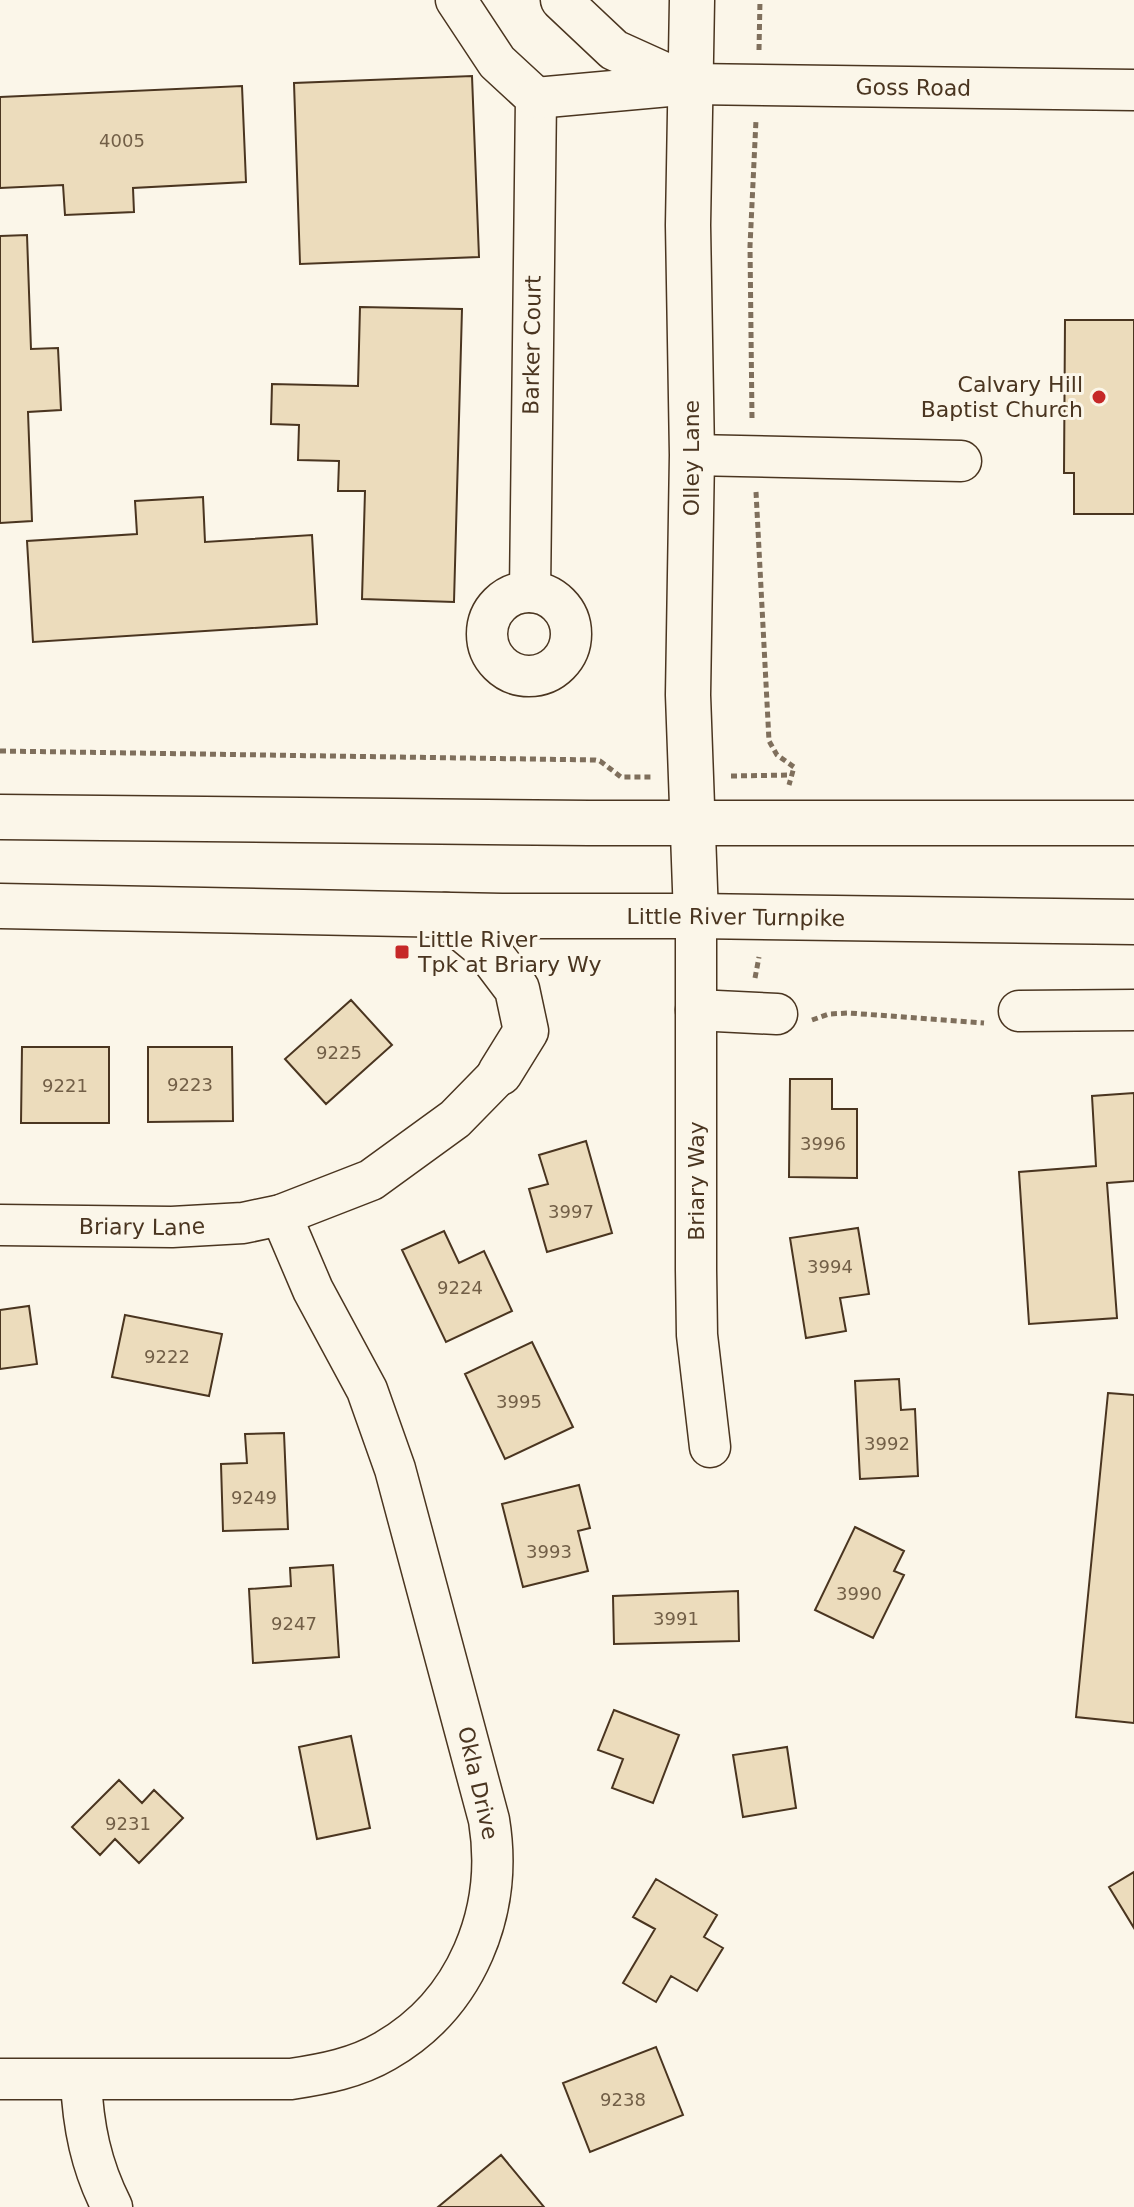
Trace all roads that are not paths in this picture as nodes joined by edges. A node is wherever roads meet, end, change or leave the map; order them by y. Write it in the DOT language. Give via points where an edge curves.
graph roads {
  1 [pos="456,0"];
  2 [pos="561,0"];
  3 [pos="692,0"];
  4 [pos="691,84"];
  5 [pos="1134,90"];
  6 [pos="536,98"];
  7 [pos="692,455"];
  8 [pos="961,461"];
  9 [pos="530,592"];
  10 [pos="0,817"];
  11 [pos="692,821"];
  12 [pos="1134,823"];
  13 [pos="0,906"];
  14 [pos="446,915"];
  15 [pos="696,916"];
  16 [pos="1134,922"];
  17 [pos="778,1008"];
  18 [pos="696,1010"];
  19 [pos="1134,1010"];
  20 [pos="1019,1011"];
  21 [pos="500,1073"];
  22 [pos="281,1215"];
  23 [pos="0,1225"];
  24 [pos="710,1447"];
  25 [pos="0,2079"];
  26 [pos="81,2080"];
  27 [pos="112,2207"];
  1 -- 6 [label="street" via="497,62"];
  2 -- 4 [label="street" via="614,50"];
  3 -- 4 [label="main road, Olley Lane"];
  4 -- 5 [label="street, Goss Road"];
  4 -- 6 [label="street"];
  4 -- 7 [label="main road, Olley Lane"];
  6 -- 9 [label="street, Barker Court"];
  7 -- 8 [label="street"];
  7 -- 11 [label="main road, Olley Lane"];
  10 -- 11 [label="main road"];
  11 -- 12 [label="main road"];
  11 -- 15 [label="main road, Olley Lane"];
  13 -- 14 [label="main road, Little River Turnpike"];
  14 -- 15 [label="main road, Little River Turnpike"];
  14 -- 21 [label="main road" via="486,948 517,989 526,1031"];
  15 -- 16 [label="main road, Little River Turnpike"];
  15 -- 18 [label="street, Briary Way"];
  17 -- 18 [label="street"];
  18 -- 24 [label="street, Briary Way" via="697,1335"];
  19 -- 20 [label="street"];
  21 -- 22 [label="street, Briary Lane" via="455,1119 371,1180"];
  22 -- 23 [label="street, Briary Lane" via="172,1227"];
  22 -- 26 [label="street, Okla Drive" via="313,1290 367,1390 395,1469 489,1820 493,1890 482,1935 445,2001 405,2038 362,2062 291,2079"];
  25 -- 26 [label="street, Okla Drive"];
  26 -- 27 [label="street" via="90,2153"];
}
